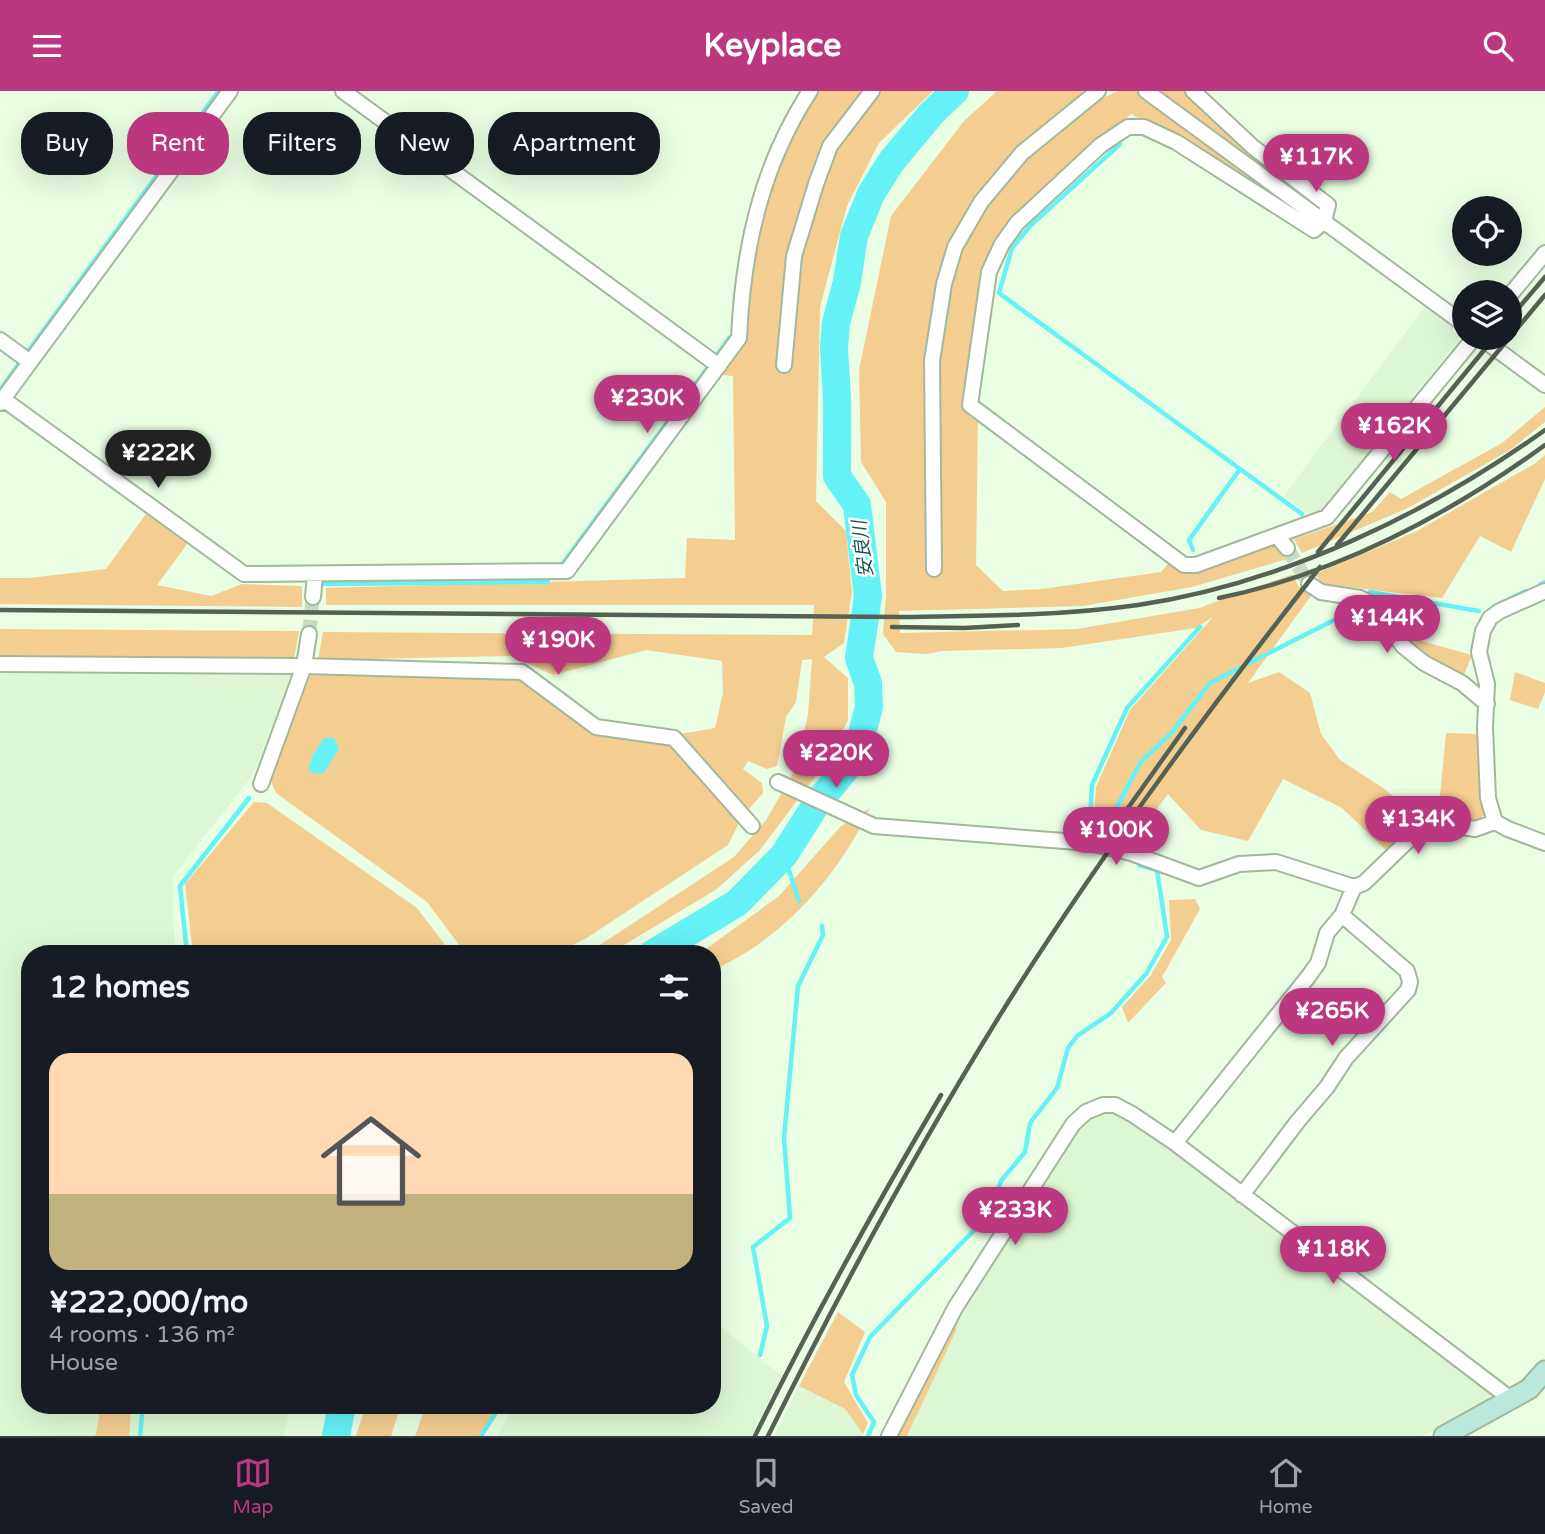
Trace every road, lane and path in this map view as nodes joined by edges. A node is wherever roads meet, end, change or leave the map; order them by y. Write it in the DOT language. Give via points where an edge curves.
graph roads {
  1 [pos="230,91"];
  2 [pos="343,91"];
  3 [pos="810,91"];
  4 [pos="872,91"];
  5 [pos="1098,91"];
  6 [pos="1146,91"];
  7 [pos="1193,91"];
  8 [pos="1324,221"];
  9 [pos="1545,253"];
  10 [pos="1522,281"];
  11 [pos="1452,315"];
  12 [pos="0,340"];
  13 [pos="1464,350"];
  14 [pos="1497,350"];
  15 [pos="30,362"];
  16 [pos="784,365"];
  17 [pos="719,366"];
  18 [pos="1545,385"];
  19 [pos="2,401"];
  20 [pos="1277,536"];
  21 [pos="1287,548"];
  22 [pos="934,569"];
  23 [pos="316,575"];
  24 [pos="1309,584"];
  25 [pos="1545,591"];
  26 [pos="313,597"];
  27 [pos="309,634"];
  28 [pos="0,664"];
  29 [pos="304,666"];
  30 [pos="1487,704"];
  31 [pos="261,784"];
  32 [pos="781,784"];
  33 [pos="1495,822"];
  34 [pos="752,826"];
  35 [pos="1545,843"];
  36 [pos="1354,887"];
  37 [pos="1342,915"];
  38 [pos="1175,1143"];
  39 [pos="1242,1195"];
  40 [pos="1545,1371"];
  41 [pos="1512,1400"];
  42 [pos="889,1436"];
  43 [pos="1444,1436"];
  1 -- 15 [label="street"];
  2 -- 17 [label="street"];
  3 -- 17 [label="street" via="764,184 741,291 739,338"];
  4 -- 16 [label="street" via="830,146 816,184 794,256"];
  5 -- 22 [label="street" via="1023,153 982,202 955,247 944,284 932,362"];
  6 -- 8 [label="street"];
  7 -- 8 [label="street" via="1253,147 1328,205"];
  8 -- 11 [label="street"];
  8 -- 20 [label="street" via="1314,230 1176,142 1144,127 1128,127 1101,145 1017,223 1002,244 989,272 975,356 970,405 1184,565 1196,565"];
  9 -- 10 [label="street"];
  12 -- 15 [label="street"];
  13 -- 20 [label="street" via="1327,517"];
  14 -- 18 [label="street"];
  15 -- 19 [label="street"];
  17 -- 23 [label="street" via="567,571"];
  19 -- 23 [label="street" via="244,574"];
  20 -- 21 [label="street"];
  23 -- 26 [label="street"];
  24 -- 30 [label="street" via="1321,592 1372,604 1403,646"];
  25 -- 30 [label="street" via="1490,618 1479,652"];
  27 -- 29 [label="street"];
  28 -- 29 [label="street"];
  29 -- 31 [label="street"];
  29 -- 34 [label="street" via="522,672 596,727 674,738"];
  30 -- 33 [label="street" via="1488,798"];
  32 -- 36 [label="street" via="874,826 1090,843 1199,879 1239,864 1276,862"];
  33 -- 35 [label="street"];
  33 -- 36 [label="street" via="1475,829 1431,822"];
  36 -- 37 [label="street"];
  37 -- 38 [label="street" via="1327,933 1318,963 1308,977"];
  37 -- 39 [label="street" via="1407,971 1408,990 1346,1058"];
  38 -- 39 [label="street"];
  38 -- 42 [label="street" via="1115,1105 1086,1112 1073,1124 955,1308"];
  39 -- 41 [label="street"];
  40 -- 41 [label="street"];
  41 -- 43 [label="street"];
}
